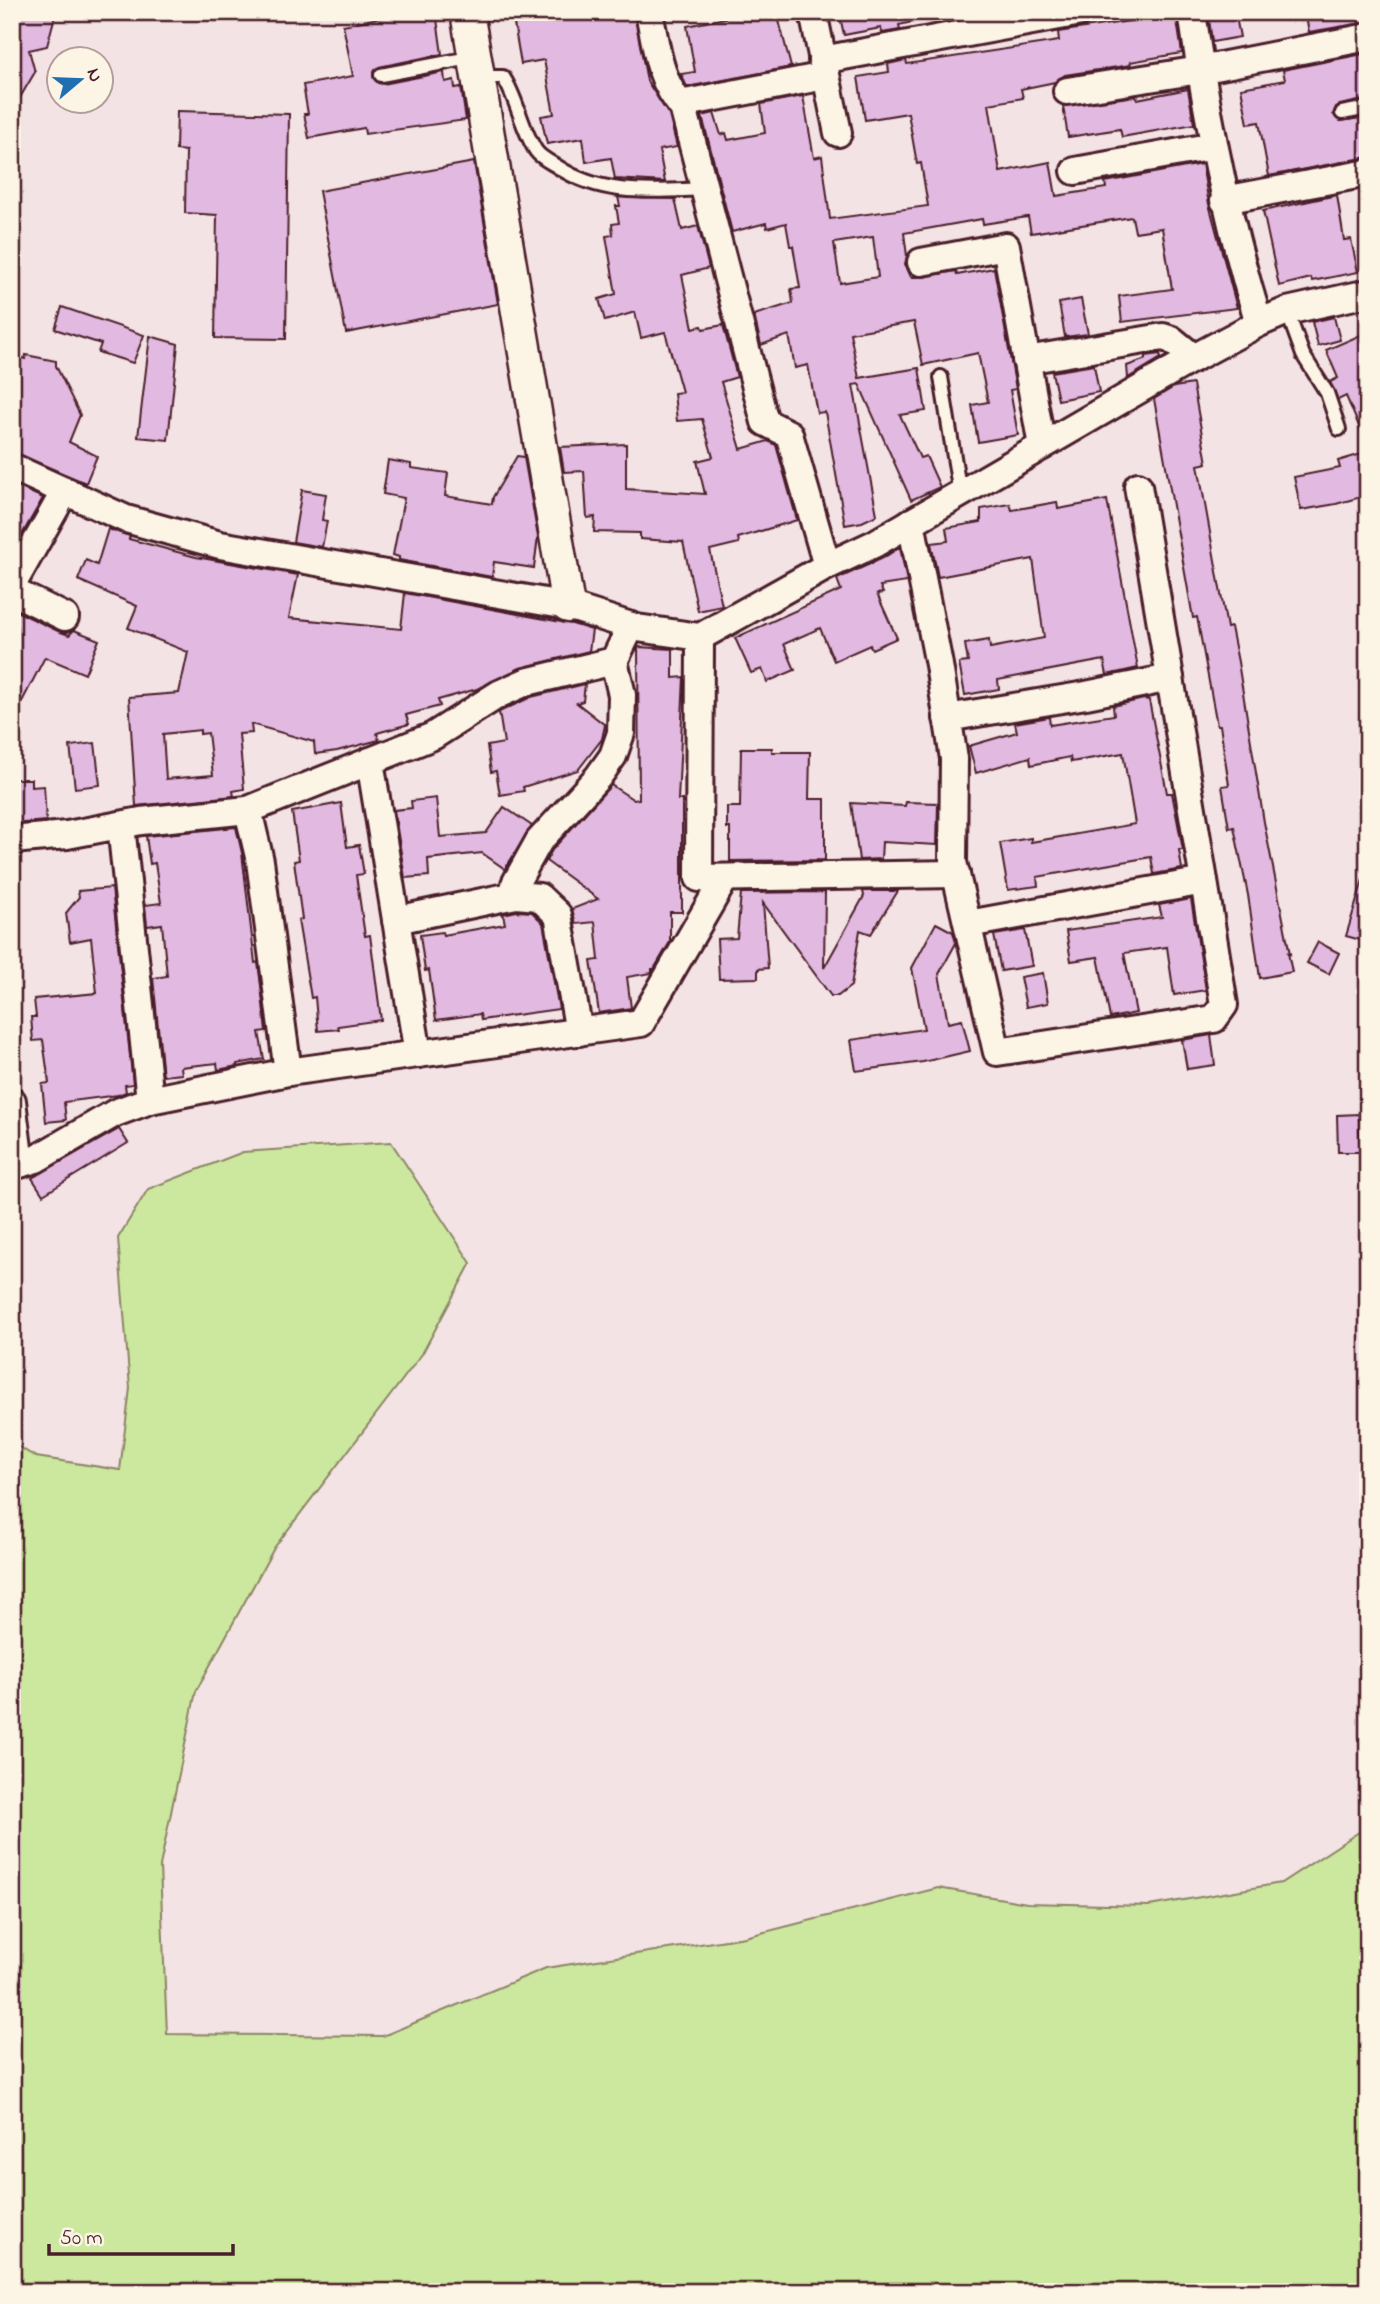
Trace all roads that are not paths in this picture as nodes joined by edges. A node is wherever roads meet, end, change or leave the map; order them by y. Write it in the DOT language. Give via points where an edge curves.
graph roads {
  1 [pos="467,12"];
  2 [pos="649,12"];
  3 [pos="813,12"];
  4 [pos="1081,12"];
  5 [pos="1192,12"];
  6 [pos="1368,37"];
  7 [pos="477,67"];
  8 [pos="823,68"];
  9 [pos="1200,70"];
  10 [pos="381,75"];
  11 [pos="1067,91"];
  12 [pos="680,104"];
  13 [pos="1368,108"];
  14 [pos="1342,113"];
  15 [pos="838,133"];
  16 [pos="1214,146"];
  17 [pos="1075,171"];
  18 [pos="1368,173"];
  19 [pos="705,189"];
  20 [pos="1224,200"];
  21 [pos="921,262"];
  22 [pos="1368,293"];
  23 [pos="1287,311"];
  24 [pos="1259,323"];
  25 [pos="1194,358"];
  26 [pos="1027,360"];
  27 [pos="941,377"];
  28 [pos="1339,429"];
  29 [pos="1042,446"];
  30 [pos="12,467"];
  31 [pos="1138,486"];
  32 [pos="65,491"];
  33 [pos="960,494"];
  34 [pos="911,522"];
  35 [pos="827,566"];
  36 [pos="12,585"];
  37 [pos="12,591"];
  38 [pos="568,606"];
  39 [pos="65,617"];
  40 [pos="631,626"];
  41 [pos="700,637"];
  42 [pos="614,661"];
  43 [pos="1170,678"];
  44 [pos="947,719"];
  45 [pos="369,761"];
  46 [pos="248,810"];
  47 [pos="121,825"];
  48 [pos="12,840"];
  49 [pos="956,874"];
  50 [pos="725,878"];
  51 [pos="1204,881"];
  52 [pos="516,895"];
  53 [pos="396,920"];
  54 [pos="968,924"];
  55 [pos="579,1032"];
  56 [pos="418,1054"];
  57 [pos="288,1072"];
  58 [pos="150,1100"];
  59 [pos="12,1101"];
  60 [pos="16,1165"];
  1 -- 7 [label="street"];
  2 -- 12 [label="street" via="666,83"];
  3 -- 8 [label="street"];
  4 -- 8 [label="street"];
  5 -- 9 [label="street"];
  6 -- 9 [label="street"];
  7 -- 10 [label="lane"];
  7 -- 19 [label="lane" via="503,77 538,154 572,177 615,189"];
  7 -- 38 [label="street"];
  8 -- 12 [label="street"];
  8 -- 15 [label="street"];
  9 -- 11 [label="street"];
  9 -- 16 [label="street"];
  12 -- 19 [label="street"];
  13 -- 14 [label="lane"];
  16 -- 17 [label="street"];
  16 -- 20 [label="street"];
  18 -- 20 [label="street"];
  19 -- 35 [label="street" via="765,422 789,434"];
  20 -- 24 [label="street"];
  21 -- 26 [label="street" via="1006,246"];
  22 -- 23 [label="street"];
  23 -- 24 [label="street"];
  23 -- 28 [label="lane" via="1303,355 1327,393"];
  24 -- 25 [label="street"];
  25 -- 26 [label="street" via="1163,337"];
  25 -- 29 [label="street"];
  26 -- 29 [label="street"];
  27 -- 33 [label="lane"];
  29 -- 33 [label="street"];
  30 -- 32 [label="street"];
  31 -- 43 [label="street"];
  32 -- 36 [label="street"];
  32 -- 38 [label="street" via="126,519 220,545"];
  33 -- 34 [label="street"];
  34 -- 35 [label="street"];
  34 -- 44 [label="street"];
  35 -- 41 [label="street"];
  37 -- 39 [label="street"];
  38 -- 40 [label="street"];
  40 -- 41 [label="street"];
  40 -- 42 [label="street"];
  41 -- 50 [label="street" via="699,878"];
  42 -- 45 [label="street" via="526,682 433,736"];
  42 -- 52 [label="street" via="622,695 621,733 613,755 539,841 515,884"];
  43 -- 44 [label="street"];
  43 -- 51 [label="street"];
  44 -- 49 [label="street" via="954,759"];
  45 -- 46 [label="street"];
  45 -- 53 [label="street"];
  46 -- 47 [label="street"];
  46 -- 57 [label="street" via="260,861"];
  47 -- 48 [label="street"];
  47 -- 58 [label="street"];
  49 -- 50 [label="street"];
  49 -- 54 [label="street"];
  50 -- 55 [label="street" via="641,1023"];
  51 -- 54 [label="street"];
  51 -- 54 [label="street" via="1224,1005 1214,1019 997,1052"];
  52 -- 53 [label="street"];
  52 -- 55 [label="street" via="539,897 558,915"];
  53 -- 56 [label="street"];
  55 -- 56 [label="street"];
  56 -- 57 [label="street"];
  57 -- 58 [label="street"];
  58 -- 60 [label="street" via="115,1112 36,1159"];
  59 -- 60 [label="street"];
}
